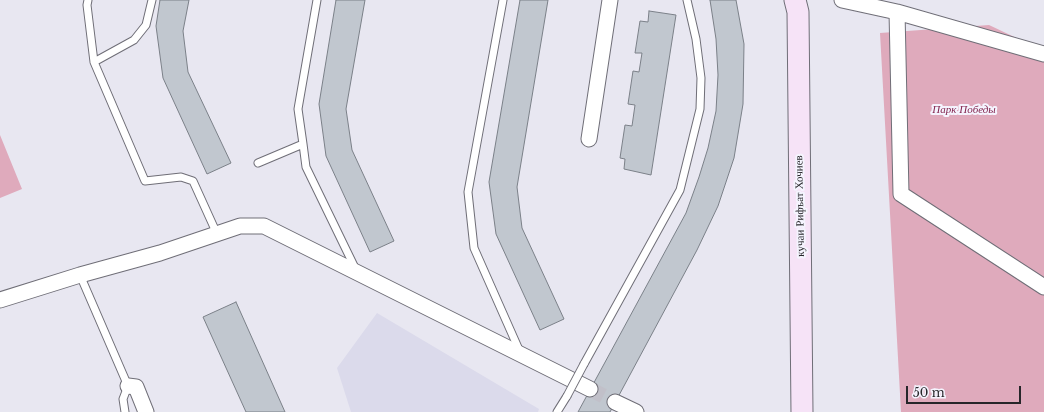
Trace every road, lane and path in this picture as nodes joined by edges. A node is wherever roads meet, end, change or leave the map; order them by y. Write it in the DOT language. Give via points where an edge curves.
graph roads {
  1 [pos="88,0"];
  2 [pos="152,0"];
  3 [pos="317,0"];
  4 [pos="503,0"];
  5 [pos="610,0"];
  6 [pos="687,0"];
  7 [pos="795,0"];
  8 [pos="842,0"];
  9 [pos="897,12"];
  10 [pos="1044,54"];
  11 [pos="94,62"];
  12 [pos="589,139"];
  13 [pos="303,144"];
  14 [pos="258,163"];
  15 [pos="217,234"];
  16 [pos="357,272"];
  17 [pos="80,275"];
  18 [pos="1044,287"];
  19 [pos="0,300"];
  20 [pos="521,354"];
  21 [pos="128,386"];
  22 [pos="590,389"];
  23 [pos="615,402"];
  24 [pos="125,412"];
  25 [pos="146,412"];
  26 [pos="557,412"];
  27 [pos="636,412"];
  28 [pos="802,412"];
  1 -- 11 [label="lane"];
  2 -- 11 [label="lane" via="146,25 134,40"];
  3 -- 13 [label="lane" via="298,109"];
  4 -- 20 [label="lane" via="468,192 474,248"];
  5 -- 12 [label="street"];
  6 -- 26 [label="lane, bridge" via="699,62 700,109 680,190"];
  7 -- 28 [label="main road, кучаи Рифъат Хочиев" via="798,12"];
  8 -- 9 [label="street"];
  9 -- 10 [label="street"];
  9 -- 18 [label="street" via="901,194"];
  11 -- 15 [label="lane" via="145,181 181,177 193,181"];
  13 -- 14 [label="lane"];
  13 -- 16 [label="lane" via="306,167"];
  15 -- 16 [label="street" via="240,226 264,226"];
  15 -- 17 [label="street"];
  16 -- 20 [label="street"];
  17 -- 19 [label="street"];
  17 -- 21 [label="lane"];
  20 -- 22 [label="street"];
  21 -- 24 [label="lane" via="123,399"];
  21 -- 25 [label="street" via="136,387"];
  23 -- 27 [label="street"];
}
